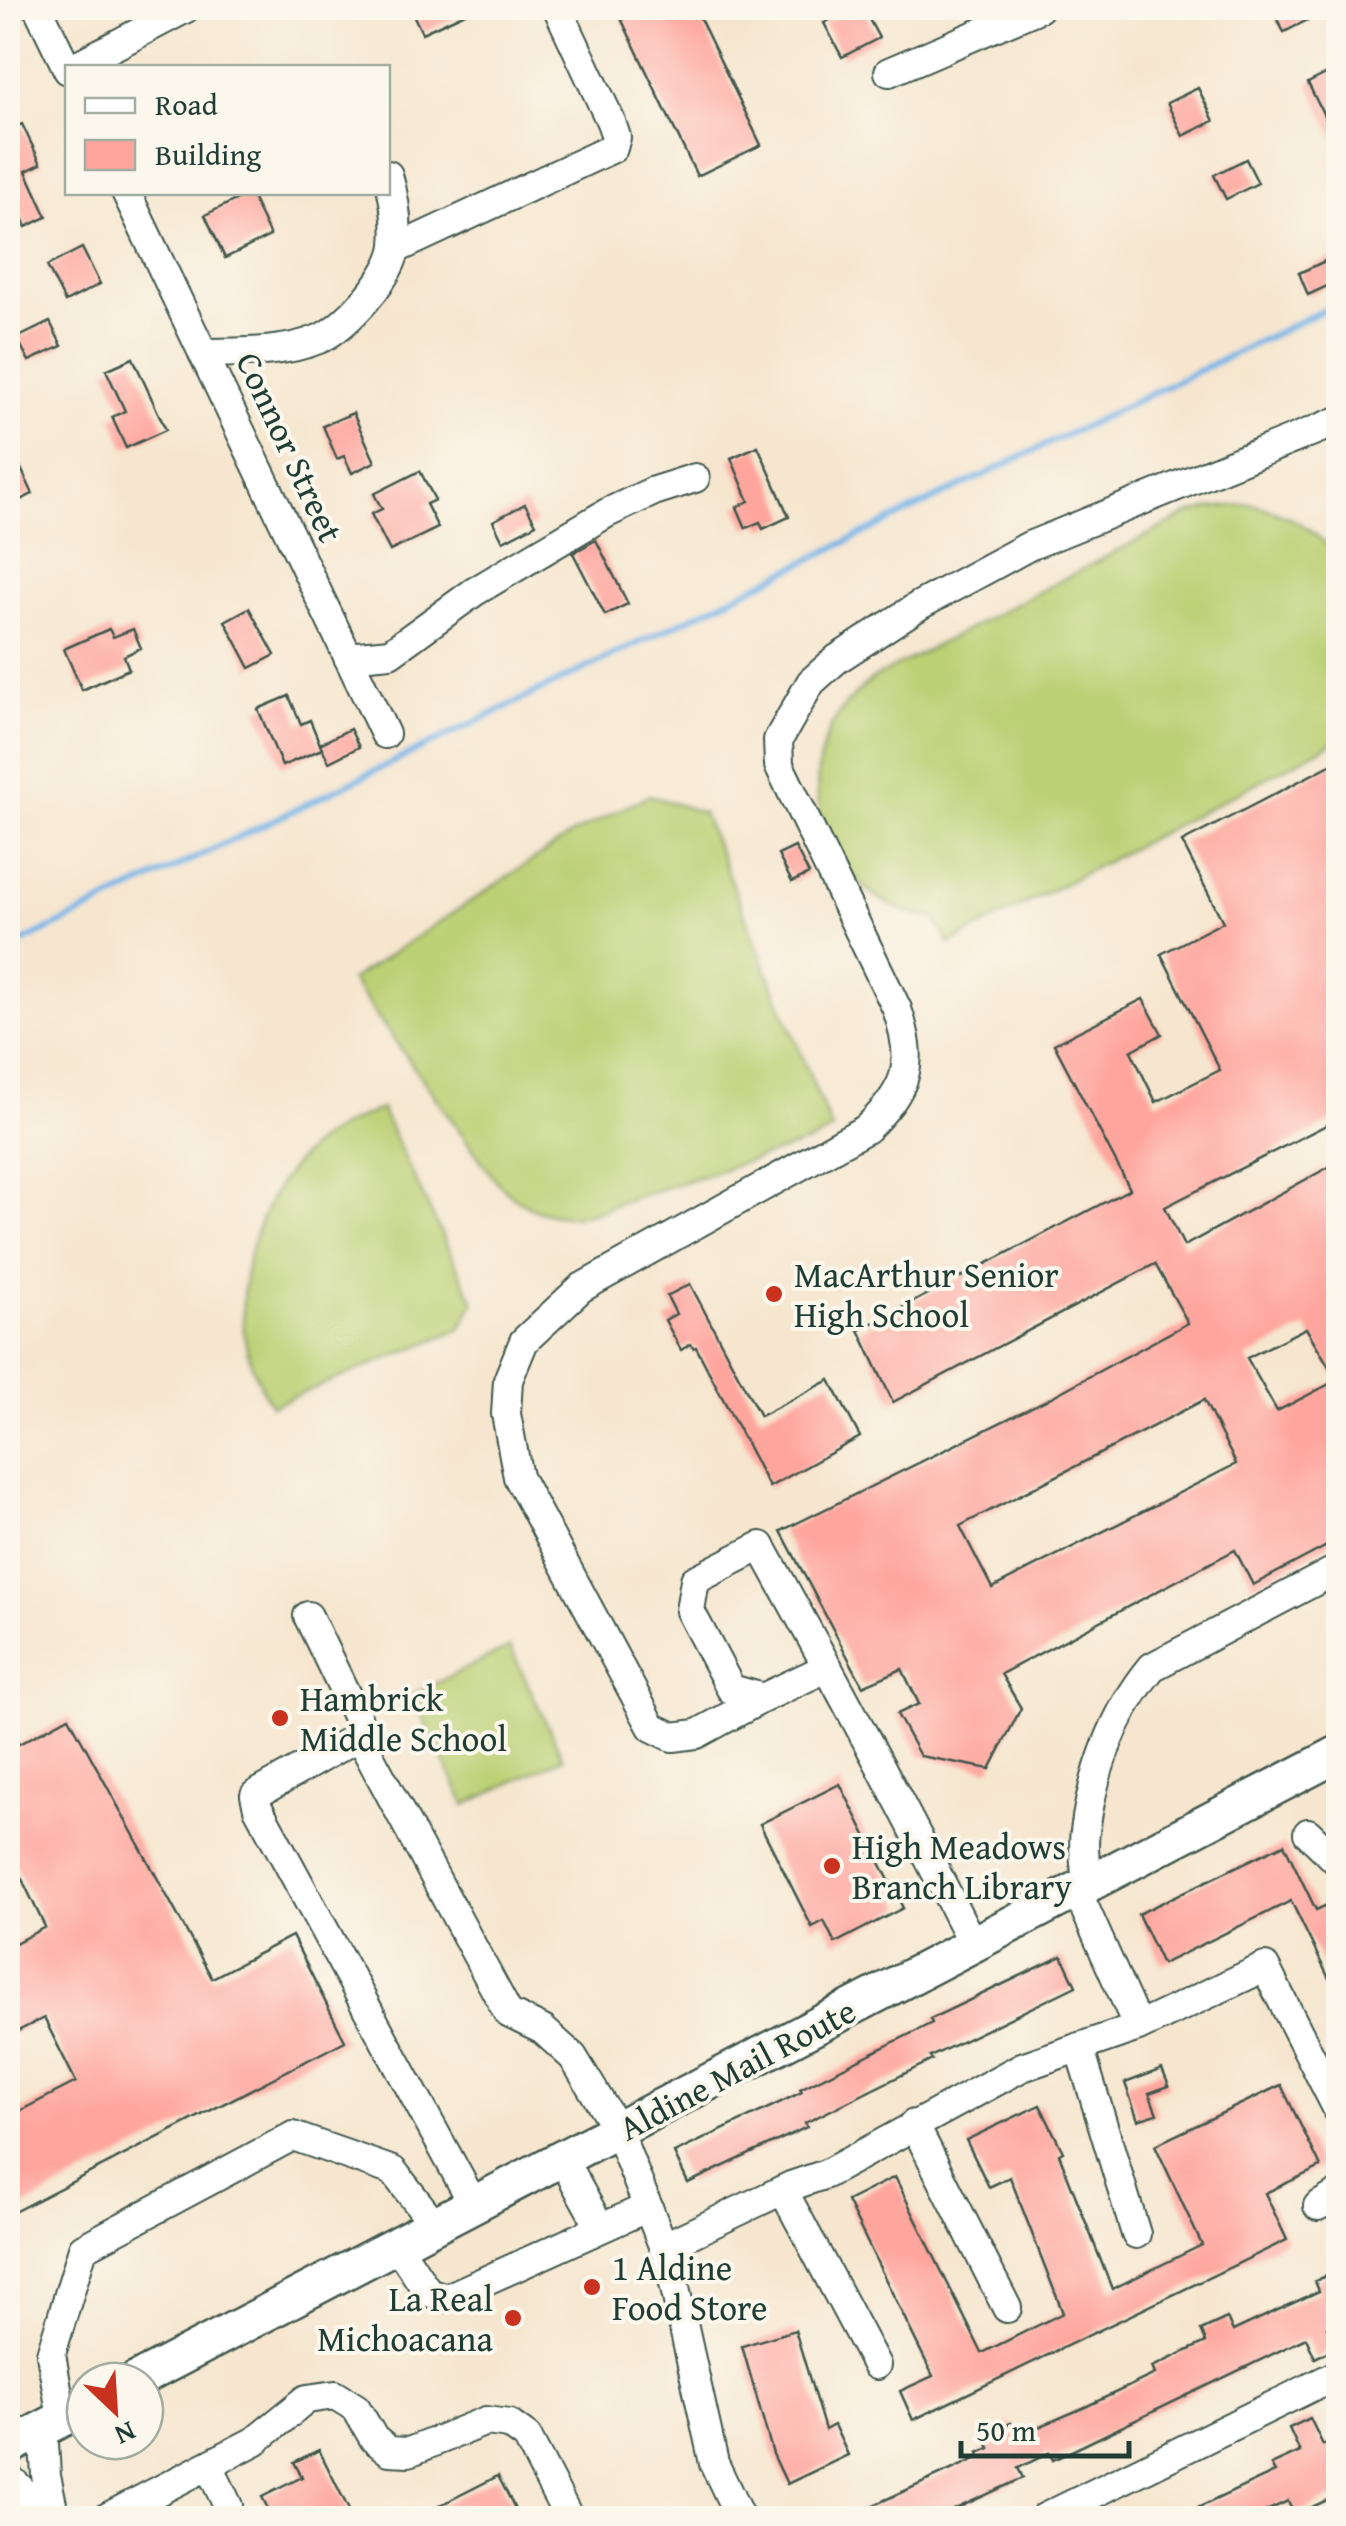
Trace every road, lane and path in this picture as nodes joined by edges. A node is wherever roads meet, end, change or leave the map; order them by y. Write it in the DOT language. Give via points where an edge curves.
graph roads {
  1 [pos="38,8"];
  2 [pos="186,8"];
  3 [pos="1039,8"];
  4 [pos="559,11"];
  5 [pos="68,65"];
  6 [pos="76,65"];
  7 [pos="890,72"];
  8 [pos="390,182"];
  9 [pos="129,195"];
  10 [pos="396,248"];
  11 [pos="203,353"];
  12 [pos="1338,420"];
  13 [pos="695,478"];
  14 [pos="348,658"];
  15 [pos="385,734"];
  16 [pos="1338,1569"];
  17 [pos="308,1616"];
  18 [pos="828,1667"];
  19 [pos="762,1698"];
  20 [pos="359,1736"];
  21 [pos="1338,1754"];
  22 [pos="1308,1832"];
  23 [pos="1338,1862"];
  24 [pos="1082,1888"];
  25 [pos="973,1945"];
  26 [pos="1138,2027"];
  27 [pos="1079,2048"];
  28 [pos="1338,2110"];
  29 [pos="914,2124"];
  30 [pos="618,2131"];
  31 [pos="563,2160"];
  32 [pos="783,2190"];
  33 [pos="474,2205"];
  34 [pos="648,2207"];
  35 [pos="434,2225"];
  36 [pos="600,2226"];
  37 [pos="1136,2234"];
  38 [pos="397,2244"];
  39 [pos="664,2246"];
  40 [pos="1008,2308"];
  41 [pos="165,2365"];
  42 [pos="876,2365"];
  43 [pos="1338,2374"];
  44 [pos="63,2418"];
  45 [pos="8,2446"];
  46 [pos="208,2466"];
  47 [pos="8,2477"];
  48 [pos="53,2518"];
  49 [pos="106,2518"];
  50 [pos="228,2518"];
  51 [pos="569,2518"];
  52 [pos="740,2518"];
  53 [pos="1044,2518"];
  1 -- 5 [label="street"];
  2 -- 6 [label="street"];
  3 -- 7 [label="street"];
  4 -- 10 [label="street" via="612,122 614,148"];
  8 -- 10 [label="street"];
  9 -- 11 [label="street, Connor Street"];
  10 -- 11 [label="street" via="376,288 330,334 286,348"];
  11 -- 14 [label="street, Connor Street"];
  12 -- 19 [label="street" via="1030,546 920,605 811,682 778,740 779,764 897,1009 907,1039 903,1085 866,1129 581,1288 524,1341 508,1380 506,1414 518,1477 652,1728 673,1737 697,1734"];
  13 -- 14 [label="street" via="607,512 465,598 390,653"];
  14 -- 15 [label="street, Connor Street"];
  16 -- 24 [label="street" via="1152,1667 1130,1694 1106,1744 1084,1833"];
  17 -- 20 [label="street" via="358,1720"];
  18 -- 19 [label="street"];
  18 -- 19 [label="street" via="762,1546 695,1580 690,1611 731,1689"];
  18 -- 25 [label="street"];
  20 -- 30 [label="street" via="508,2013 543,2030 573,2056"];
  20 -- 33 [label="street" via="255,1795 258,1808"];
  21 -- 24 [label="main road, Aldine Mail Route"];
  22 -- 23 [label="street"];
  24 -- 25 [label="main road, Aldine Mail Route"];
  24 -- 26 [label="street"];
  25 -- 30 [label="main road, Aldine Mail Route"];
  26 -- 27 [label="street"];
  26 -- 28 [label="street" via="1265,1967"];
  27 -- 29 [label="street" via="1022,2066"];
  27 -- 37 [label="street"];
  29 -- 32 [label="street" via="826,2174"];
  29 -- 40 [label="street"];
  30 -- 31 [label="main road, Aldine Mail Route"];
  30 -- 34 [label="street"];
  31 -- 33 [label="main road, Aldine Mail Route"];
  31 -- 36 [label="street"];
  32 -- 39 [label="street"];
  32 -- 42 [label="street"];
  33 -- 35 [label="main road, Aldine Mail Route"];
  34 -- 36 [label="street"];
  34 -- 39 [label="street"];
  35 -- 38 [label="main road, Aldine Mail Route"];
  35 -- 44 [label="street" via="392,2171 293,2136 83,2248 51,2354"];
  36 -- 38 [label="street" via="447,2298 428,2292"];
  38 -- 41 [label="main road, Aldine Mail Route"];
  39 -- 52 [label="street" via="714,2463"];
  43 -- 53 [label="street"];
  44 -- 45 [label="main road"];
  44 -- 48 [label="street"];
  46 -- 49 [label="street"];
  46 -- 50 [label="street"];
  46 -- 51 [label="street" via="255,2441 307,2399 335,2395 356,2408 389,2451 409,2452 486,2421 509,2424 527,2437"];
  47 -- 48 [label="street"];
}
